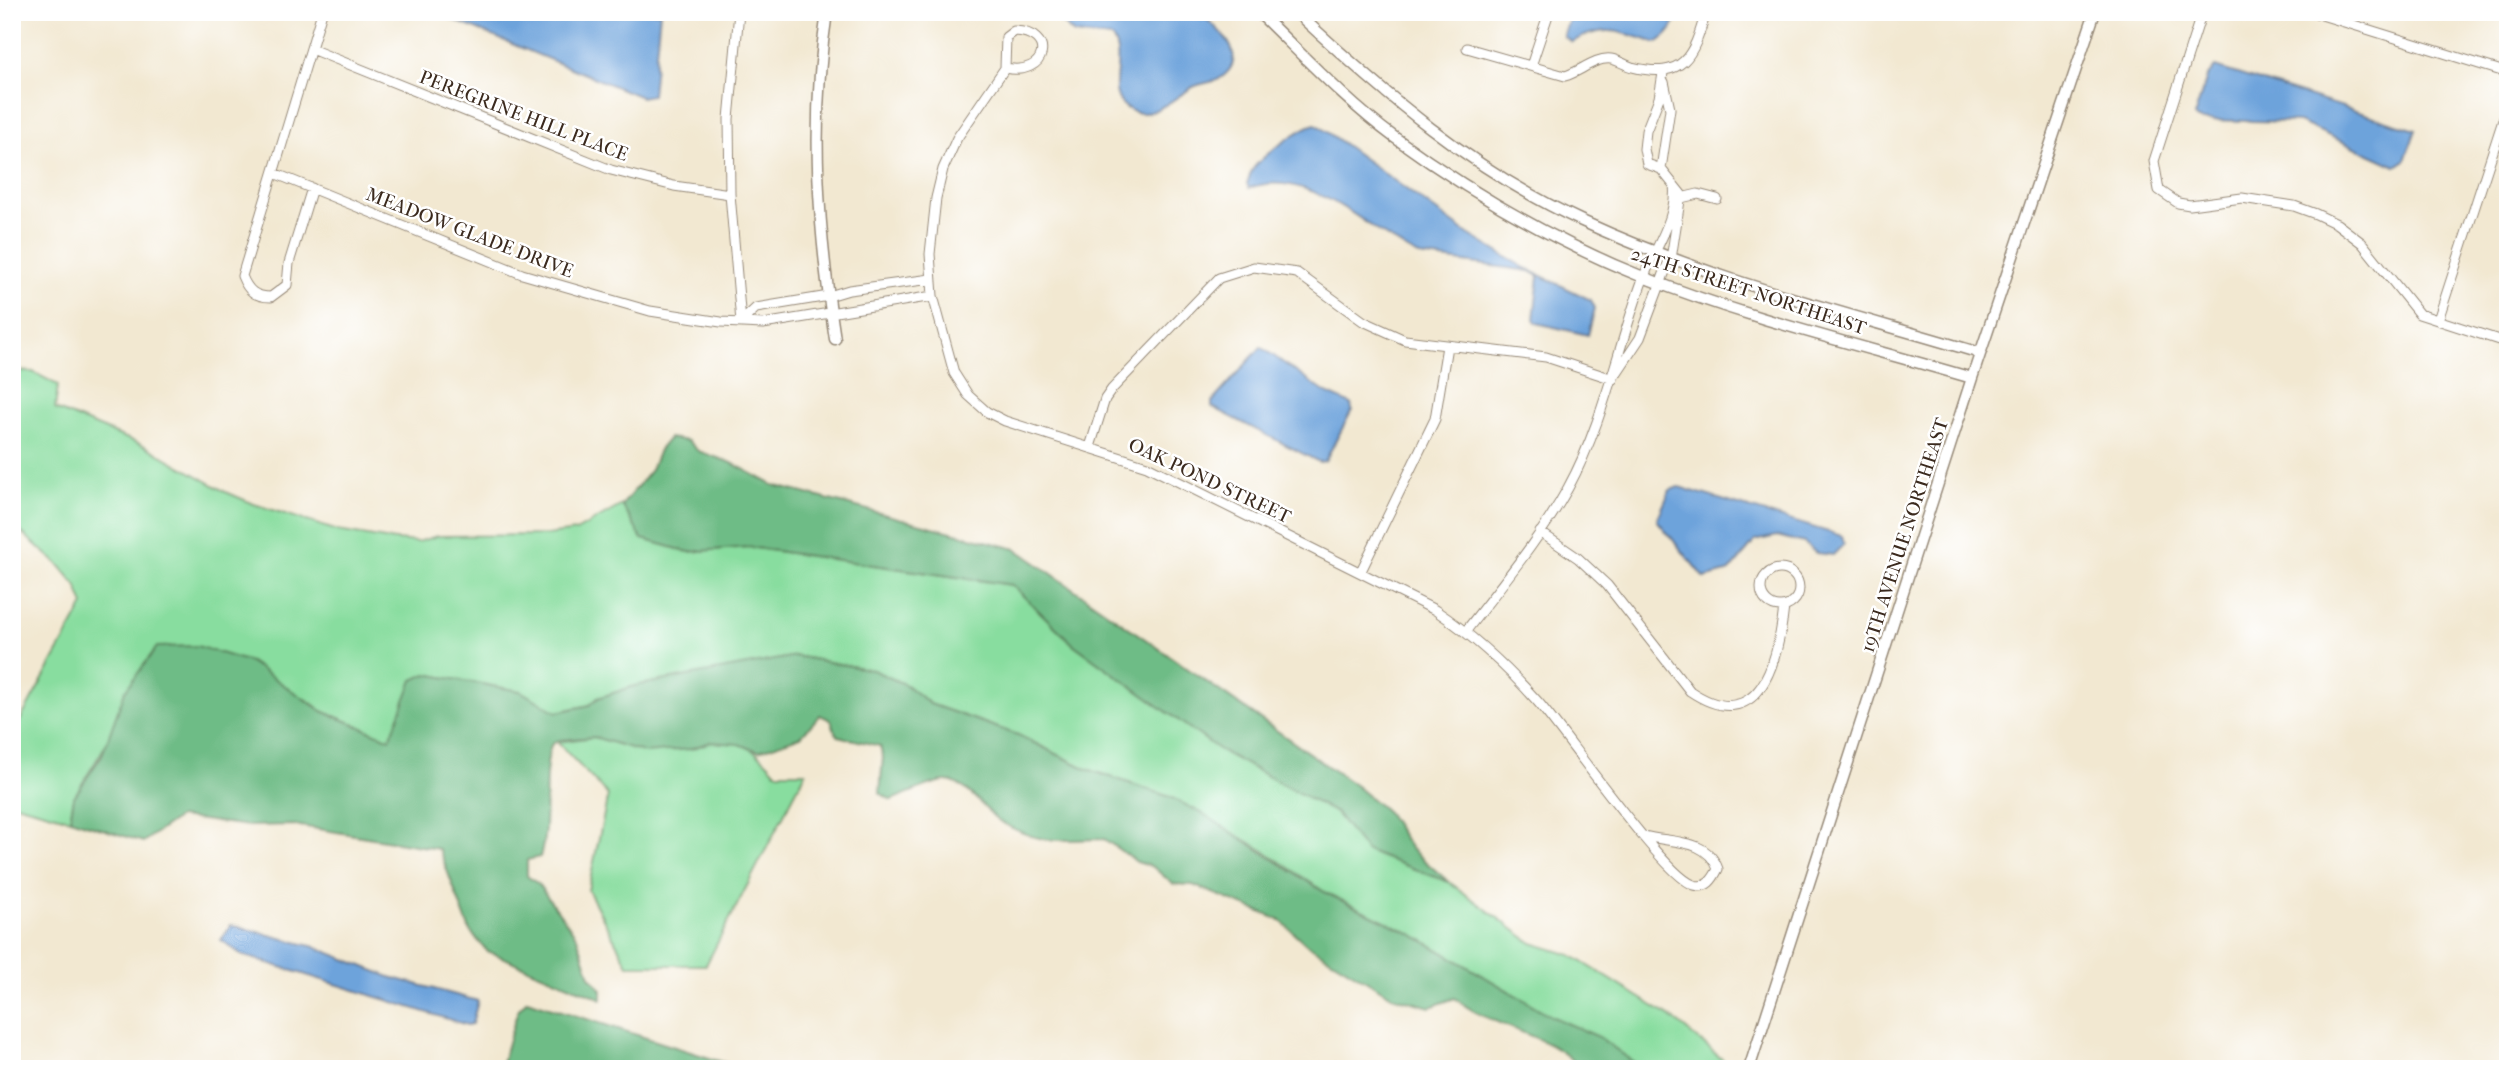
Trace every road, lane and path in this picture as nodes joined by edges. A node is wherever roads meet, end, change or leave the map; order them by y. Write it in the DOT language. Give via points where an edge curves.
graph roads {
  1 [pos="322,12"];
  2 [pos="738,12"];
  3 [pos="827,12"];
  4 [pos="1258,12"];
  5 [pos="1296,12"];
  6 [pos="1549,12"];
  7 [pos="1706,12"];
  8 [pos="2095,12"];
  9 [pos="2202,12"];
  10 [pos="2312,12"];
  11 [pos="1467,48"];
  12 [pos="311,49"];
  13 [pos="1531,66"];
  14 [pos="1005,68"];
  15 [pos="1663,73"];
  16 [pos="2508,74"];
  17 [pos="2508,105"];
  18 [pos="1661,169"];
  19 [pos="274,173"];
  20 [pos="1674,185"];
  21 [pos="312,188"];
  22 [pos="730,194"];
  23 [pos="1681,198"];
  24 [pos="1717,199"];
  25 [pos="1654,252"];
  26 [pos="1670,259"];
  27 [pos="1644,277"];
  28 [pos="930,279"];
  29 [pos="1661,283"];
  30 [pos="829,296"];
  31 [pos="933,296"];
  32 [pos="831,313"];
  33 [pos="2438,320"];
  34 [pos="740,322"];
  35 [pos="835,340"];
  36 [pos="2508,343"];
  37 [pos="1447,346"];
  38 [pos="1980,353"];
  39 [pos="1972,378"];
  40 [pos="1613,379"];
  41 [pos="1090,447"];
  42 [pos="1540,532"];
  43 [pos="1361,571"];
  44 [pos="1784,607"];
  45 [pos="1466,631"];
  46 [pos="1644,836"];
  47 [pos="1749,1069"];
  1 -- 12 [label="street"];
  2 -- 22 [label="street" via="729,119"];
  3 -- 30 [label="street" via="816,187"];
  4 -- 27 [label="street, 24TH STREET NORTHEAST" via="1374,121 1449,175 1565,242"];
  5 -- 25 [label="street, 24TH STREET NORTHEAST" via="1369,80 1462,151 1580,220"];
  6 -- 13 [label="street"];
  7 -- 15 [label="street" via="1692,53"];
  8 -- 38 [label="street, 19TH AVENUE NORTHEAST"];
  9 -- 33 [label="street" via="2154,161 2159,190 2190,205 2242,198 2316,214 2362,243 2412,308"];
  10 -- 16 [label="street"];
  11 -- 13 [label="street"];
  12 -- 19 [label="street"];
  12 -- 22 [label="street, PEREGRINE HILL PLACE" via="611,170"];
  13 -- 15 [label="street" via="1565,76 1609,59"];
  14 -- 14 [label="street, OAK POND STREET" via="1006,37 1014,31 1029,31 1038,38 1039,61 1020,71"];
  14 -- 28 [label="street, OAK POND STREET" via="957,138 943,169 930,234"];
  15 -- 18 [label="street" via="1670,109"];
  15 -- 18 [label="street" via="1644,149 1647,164"];
  17 -- 33 [label="street"];
  18 -- 20 [label="street"];
  19 -- 21 [label="street, MEADOW GLADE DRIVE"];
  19 -- 21 [label="street" via="242,276 259,297 271,297 287,285 289,263"];
  20 -- 23 [label="street"];
  20 -- 25 [label="street" via="1670,216"];
  21 -- 34 [label="street, MEADOW GLADE DRIVE" via="573,291 650,311"];
  22 -- 34 [label="street"];
  23 -- 24 [label="street" via="1698,194"];
  23 -- 26 [label="street"];
  25 -- 26 [label="street, 24TH STREET NORTHEAST"];
  25 -- 27 [label="street"];
  26 -- 29 [label="street"];
  26 -- 38 [label="street, 24TH STREET NORTHEAST"];
  27 -- 29 [label="street, 24TH STREET NORTHEAST"];
  27 -- 40 [label="street" via="1622,335"];
  28 -- 30 [label="street"];
  28 -- 31 [label="street, OAK POND STREET"];
  29 -- 39 [label="street, 24TH STREET NORTHEAST"];
  29 -- 40 [label="street" via="1640,338"];
  30 -- 32 [label="street"];
  30 -- 34 [label="street" via="756,308"];
  31 -- 32 [label="street, MEADOW GLADE DRIVE"];
  31 -- 41 [label="street, OAK POND STREET" via="954,373 968,395 986,412 1005,421"];
  32 -- 34 [label="street, MEADOW GLADE DRIVE" via="763,324"];
  32 -- 35 [label="street"];
  33 -- 36 [label="street"];
  37 -- 40 [label="street" via="1546,357"];
  37 -- 41 [label="street" via="1378,331 1297,273 1275,268 1237,271 1219,278 1202,293 1112,389"];
  37 -- 43 [label="street" via="1435,419"];
  38 -- 39 [label="street, 19TH AVENUE NORTHEAST"];
  39 -- 47 [label="street, 19TH AVENUE NORTHEAST"];
  40 -- 42 [label="street" via="1574,475"];
  41 -- 43 [label="street, OAK POND STREET" via="1147,466"];
  42 -- 44 [label="street" via="1607,585 1690,691 1714,705 1736,706 1755,695 1767,680 1780,642"];
  42 -- 45 [label="street"];
  43 -- 45 [label="street, OAK POND STREET"];
  44 -- 44 [label="street" via="1798,596 1799,584 1788,570 1775,569 1765,576 1761,588 1771,605"];
  45 -- 46 [label="street, OAK POND STREET" via="1541,705"];
  46 -- 46 [label="street, OAK POND STREET" via="1703,848 1713,855 1718,869 1713,880 1704,886 1692,885"];
}
